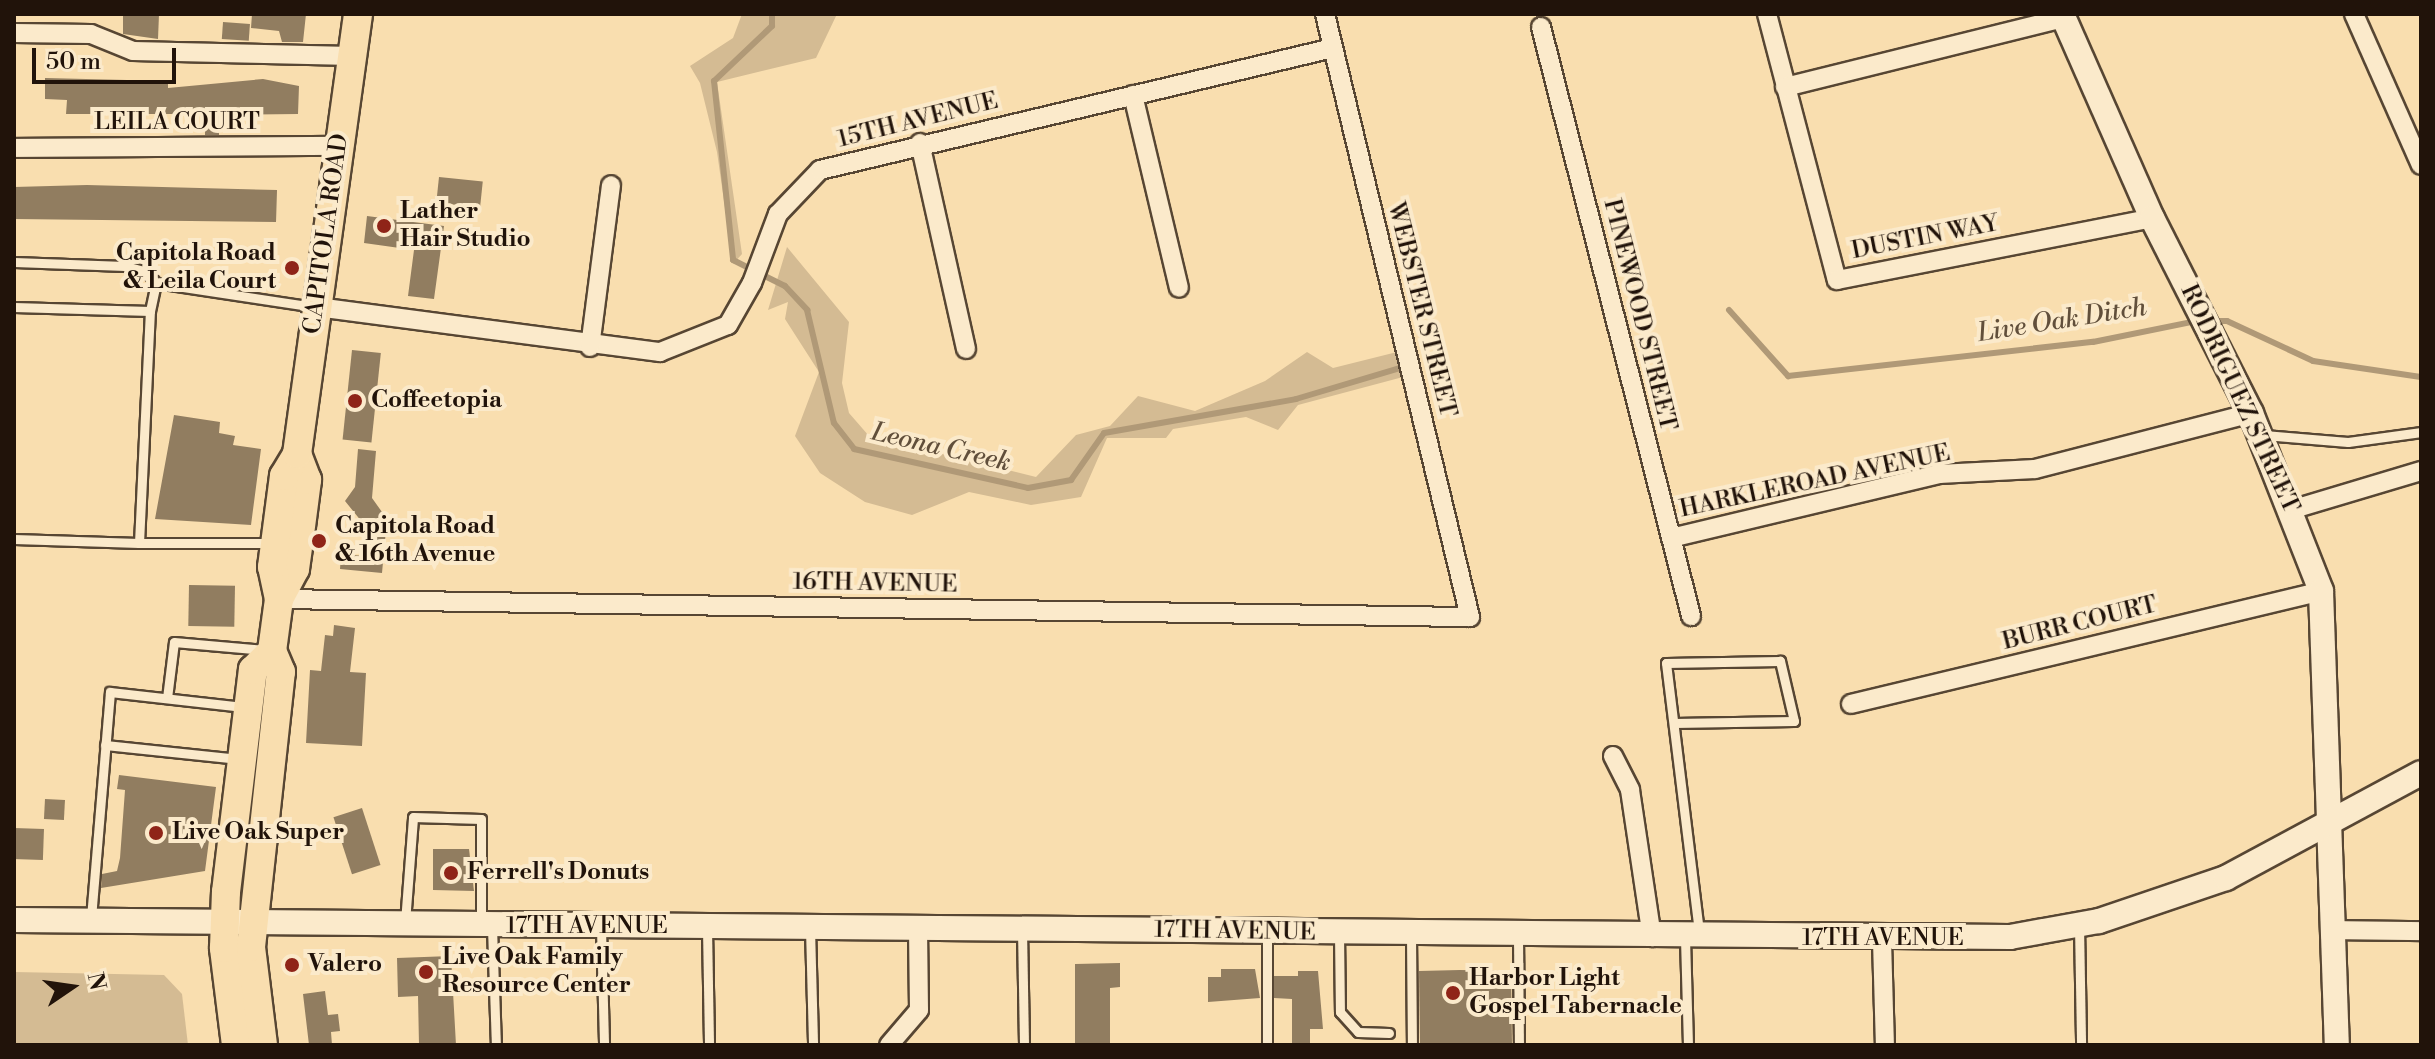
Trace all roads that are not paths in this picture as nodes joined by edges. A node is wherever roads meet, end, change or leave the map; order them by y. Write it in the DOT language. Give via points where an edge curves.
graph roads {
  1 [pos="358,14"];
  2 [pos="1325,14"];
  3 [pos="1767,14"];
  4 [pos="2354,14"];
  5 [pos="2062,16"];
  6 [pos="1541,27"];
  7 [pos="14,33"];
  8 [pos="1333,48"];
  9 [pos="352,56"];
  10 [pos="1785,87"];
  11 [pos="1133,95"];
  12 [pos="920,143"];
  13 [pos="339,146"];
  14 [pos="14,148"];
  15 [pos="2421,165"];
  16 [pos="611,185"];
  17 [pos="2152,218"];
  18 [pos="14,262"];
  19 [pos="156,283"];
  20 [pos="1179,288"];
  21 [pos="14,307"];
  22 [pos="317,307"];
  23 [pos="150,311"];
  24 [pos="590,347"];
  25 [pos="966,349"];
  26 [pos="2255,423"];
  27 [pos="2421,432"];
  28 [pos="297,454"];
  29 [pos="2421,471"];
  30 [pos="2294,509"];
  31 [pos="1671,538"];
  32 [pos="14,539"];
  33 [pos="139,543"];
  34 [pos="275,543"];
  35 [pos="2321,591"];
  36 [pos="279,599"];
  37 [pos="1691,616"];
  38 [pos="1470,617"];
  39 [pos="272,651"];
  40 [pos="167,698"];
  41 [pos="1851,704"];
  42 [pos="249,708"];
  43 [pos="1674,723"];
  44 [pos="105,745"];
  45 [pos="1613,756"];
  46 [pos="242,759"];
  47 [pos="2421,773"];
  48 [pos="2332,823"];
  49 [pos="14,920"];
  50 [pos="91,922"];
  51 [pos="224,923"];
  52 [pos="254,923"];
  53 [pos="405,925"];
  54 [pos="2079,925"];
  55 [pos="487,927"];
  56 [pos="918,927"];
  57 [pos="601,928"];
  58 [pos="707,928"];
  59 [pos="810,928"];
  60 [pos="1022,929"];
  61 [pos="2335,930"];
  62 [pos="2421,931"];
  63 [pos="1267,932"];
  64 [pos="1339,933"];
  65 [pos="1411,935"];
  66 [pos="1518,936"];
  67 [pos="1652,937"];
  68 [pos="1693,938"];
  69 [pos="1882,940"];
  70 [pos="1389,1033"];
  71 [pos="236,1045"];
  72 [pos="263,1045"];
  73 [pos="496,1045"];
  74 [pos="604,1045"];
  75 [pos="709,1045"];
  76 [pos="813,1045"];
  77 [pos="889,1045"];
  78 [pos="1024,1045"];
  79 [pos="1267,1045"];
  80 [pos="1412,1045"];
  81 [pos="1519,1045"];
  82 [pos="1688,1045"];
  83 [pos="1885,1045"];
  84 [pos="2081,1045"];
  85 [pos="2337,1045"];
  1 -- 9 [label="main road, CAPITOLA ROAD"];
  2 -- 8 [label="street, WEBSTER STREET"];
  3 -- 10 [label="street, DUSTIN WAY"];
  4 -- 15 [label="street"];
  5 -- 10 [label="street"];
  5 -- 17 [label="main road, RODRIGUEZ STREET"];
  6 -- 31 [label="street, PINEWOOD STREET"];
  7 -- 9 [label="street" via="91,34 133,51"];
  8 -- 11 [label="street, 15TH AVENUE"];
  8 -- 38 [label="street, WEBSTER STREET"];
  9 -- 13 [label="main road, CAPITOLA ROAD"];
  10 -- 17 [label="street, DUSTIN WAY" via="1837,280"];
  11 -- 12 [label="street, 15TH AVENUE"];
  11 -- 20 [label="street"];
  12 -- 24 [label="street, 15TH AVENUE" via="820,170 778,214 763,259 728,325 660,352"];
  12 -- 25 [label="street"];
  13 -- 14 [label="street, LEILA COURT"];
  13 -- 22 [label="main road, CAPITOLA ROAD"];
  16 -- 24 [label="street"];
  17 -- 26 [label="main road, RODRIGUEZ STREET"];
  18 -- 19 [label="lane" via="125,266 147,272"];
  19 -- 22 [label="lane"];
  19 -- 23 [label="lane"];
  21 -- 23 [label="lane"];
  22 -- 24 [label="street, 15TH AVENUE"];
  22 -- 28 [label="main road, CAPITOLA ROAD"];
  23 -- 33 [label="lane"];
  26 -- 27 [label="lane" via="2348,442"];
  26 -- 30 [label="main road, RODRIGUEZ STREET"];
  26 -- 31 [label="street, HARKLEROAD AVENUE" via="2035,469 1939,474"];
  28 -- 34 [label="main road, CAPITOLA ROAD" via="284,476"];
  28 -- 36 [label="main road, CAPITOLA ROAD" via="307,480 295,569"];
  29 -- 30 [label="street"];
  30 -- 35 [label="main road, RODRIGUEZ STREET"];
  31 -- 37 [label="street, PINEWOOD STREET"];
  32 -- 33 [label="lane"];
  33 -- 34 [label="lane"];
  34 -- 36 [label="main road, CAPITOLA ROAD"];
  35 -- 41 [label="street, BURR COURT"];
  35 -- 48 [label="main road, RODRIGUEZ STREET"];
  36 -- 38 [label="street, 16TH AVENUE"];
  36 -- 39 [label="main road, CAPITOLA ROAD"];
  39 -- 40 [label="lane" via="174,642"];
  39 -- 42 [label="main road, CAPITOLA ROAD" via="253,670"];
  39 -- 52 [label="main road, CAPITOLA ROAD" via="281,672"];
  40 -- 42 [label="lane"];
  40 -- 44 [label="lane" via="110,692"];
  42 -- 46 [label="main road, CAPITOLA ROAD"];
  43 -- 43 [label="lane" via="1666,663 1780,661 1794,721"];
  43 -- 68 [label="lane"];
  44 -- 46 [label="lane"];
  44 -- 50 [label="lane"];
  45 -- 67 [label="street" via="1630,790"];
  46 -- 51 [label="main road, CAPITOLA ROAD"];
  47 -- 48 [label="main road, 17TH AVENUE"];
  48 -- 54 [label="main road, 17TH AVENUE" via="2226,878"];
  48 -- 61 [label="main road, RODRIGUEZ STREET"];
  49 -- 50 [label="main road, 17TH AVENUE"];
  50 -- 51 [label="main road, 17TH AVENUE"];
  51 -- 52 [label="main road, 17TH AVENUE"];
  51 -- 71 [label="main road, CAPITOLA ROAD"];
  52 -- 53 [label="main road, 17TH AVENUE"];
  52 -- 72 [label="main road, CAPITOLA ROAD"];
  53 -- 55 [label="main road, 17TH AVENUE"];
  53 -- 55 [label="lane" via="413,817 481,819"];
  54 -- 69 [label="main road, 17TH AVENUE" via="2010,937"];
  54 -- 84 [label="lane"];
  55 -- 57 [label="main road, 17TH AVENUE"];
  55 -- 73 [label="lane"];
  56 -- 59 [label="main road, 17TH AVENUE"];
  56 -- 60 [label="main road, 17TH AVENUE"];
  56 -- 77 [label="street" via="919,1010"];
  57 -- 58 [label="main road, 17TH AVENUE"];
  57 -- 74 [label="lane"];
  58 -- 59 [label="main road, 17TH AVENUE"];
  58 -- 75 [label="lane"];
  59 -- 76 [label="lane"];
  60 -- 63 [label="main road, 17TH AVENUE"];
  60 -- 78 [label="lane"];
  61 -- 62 [label="street"];
  61 -- 85 [label="main road, RODRIGUEZ STREET"];
  63 -- 64 [label="main road, 17TH AVENUE"];
  63 -- 79 [label="lane"];
  64 -- 65 [label="main road, 17TH AVENUE"];
  64 -- 70 [label="lane" via="1340,1012 1358,1032"];
  65 -- 66 [label="main road, 17TH AVENUE"];
  65 -- 80 [label="lane"];
  66 -- 67 [label="main road, 17TH AVENUE"];
  66 -- 81 [label="lane"];
  67 -- 68 [label="main road, 17TH AVENUE"];
  68 -- 69 [label="main road, 17TH AVENUE"];
  68 -- 82 [label="lane"];
  69 -- 83 [label="street"];
}
